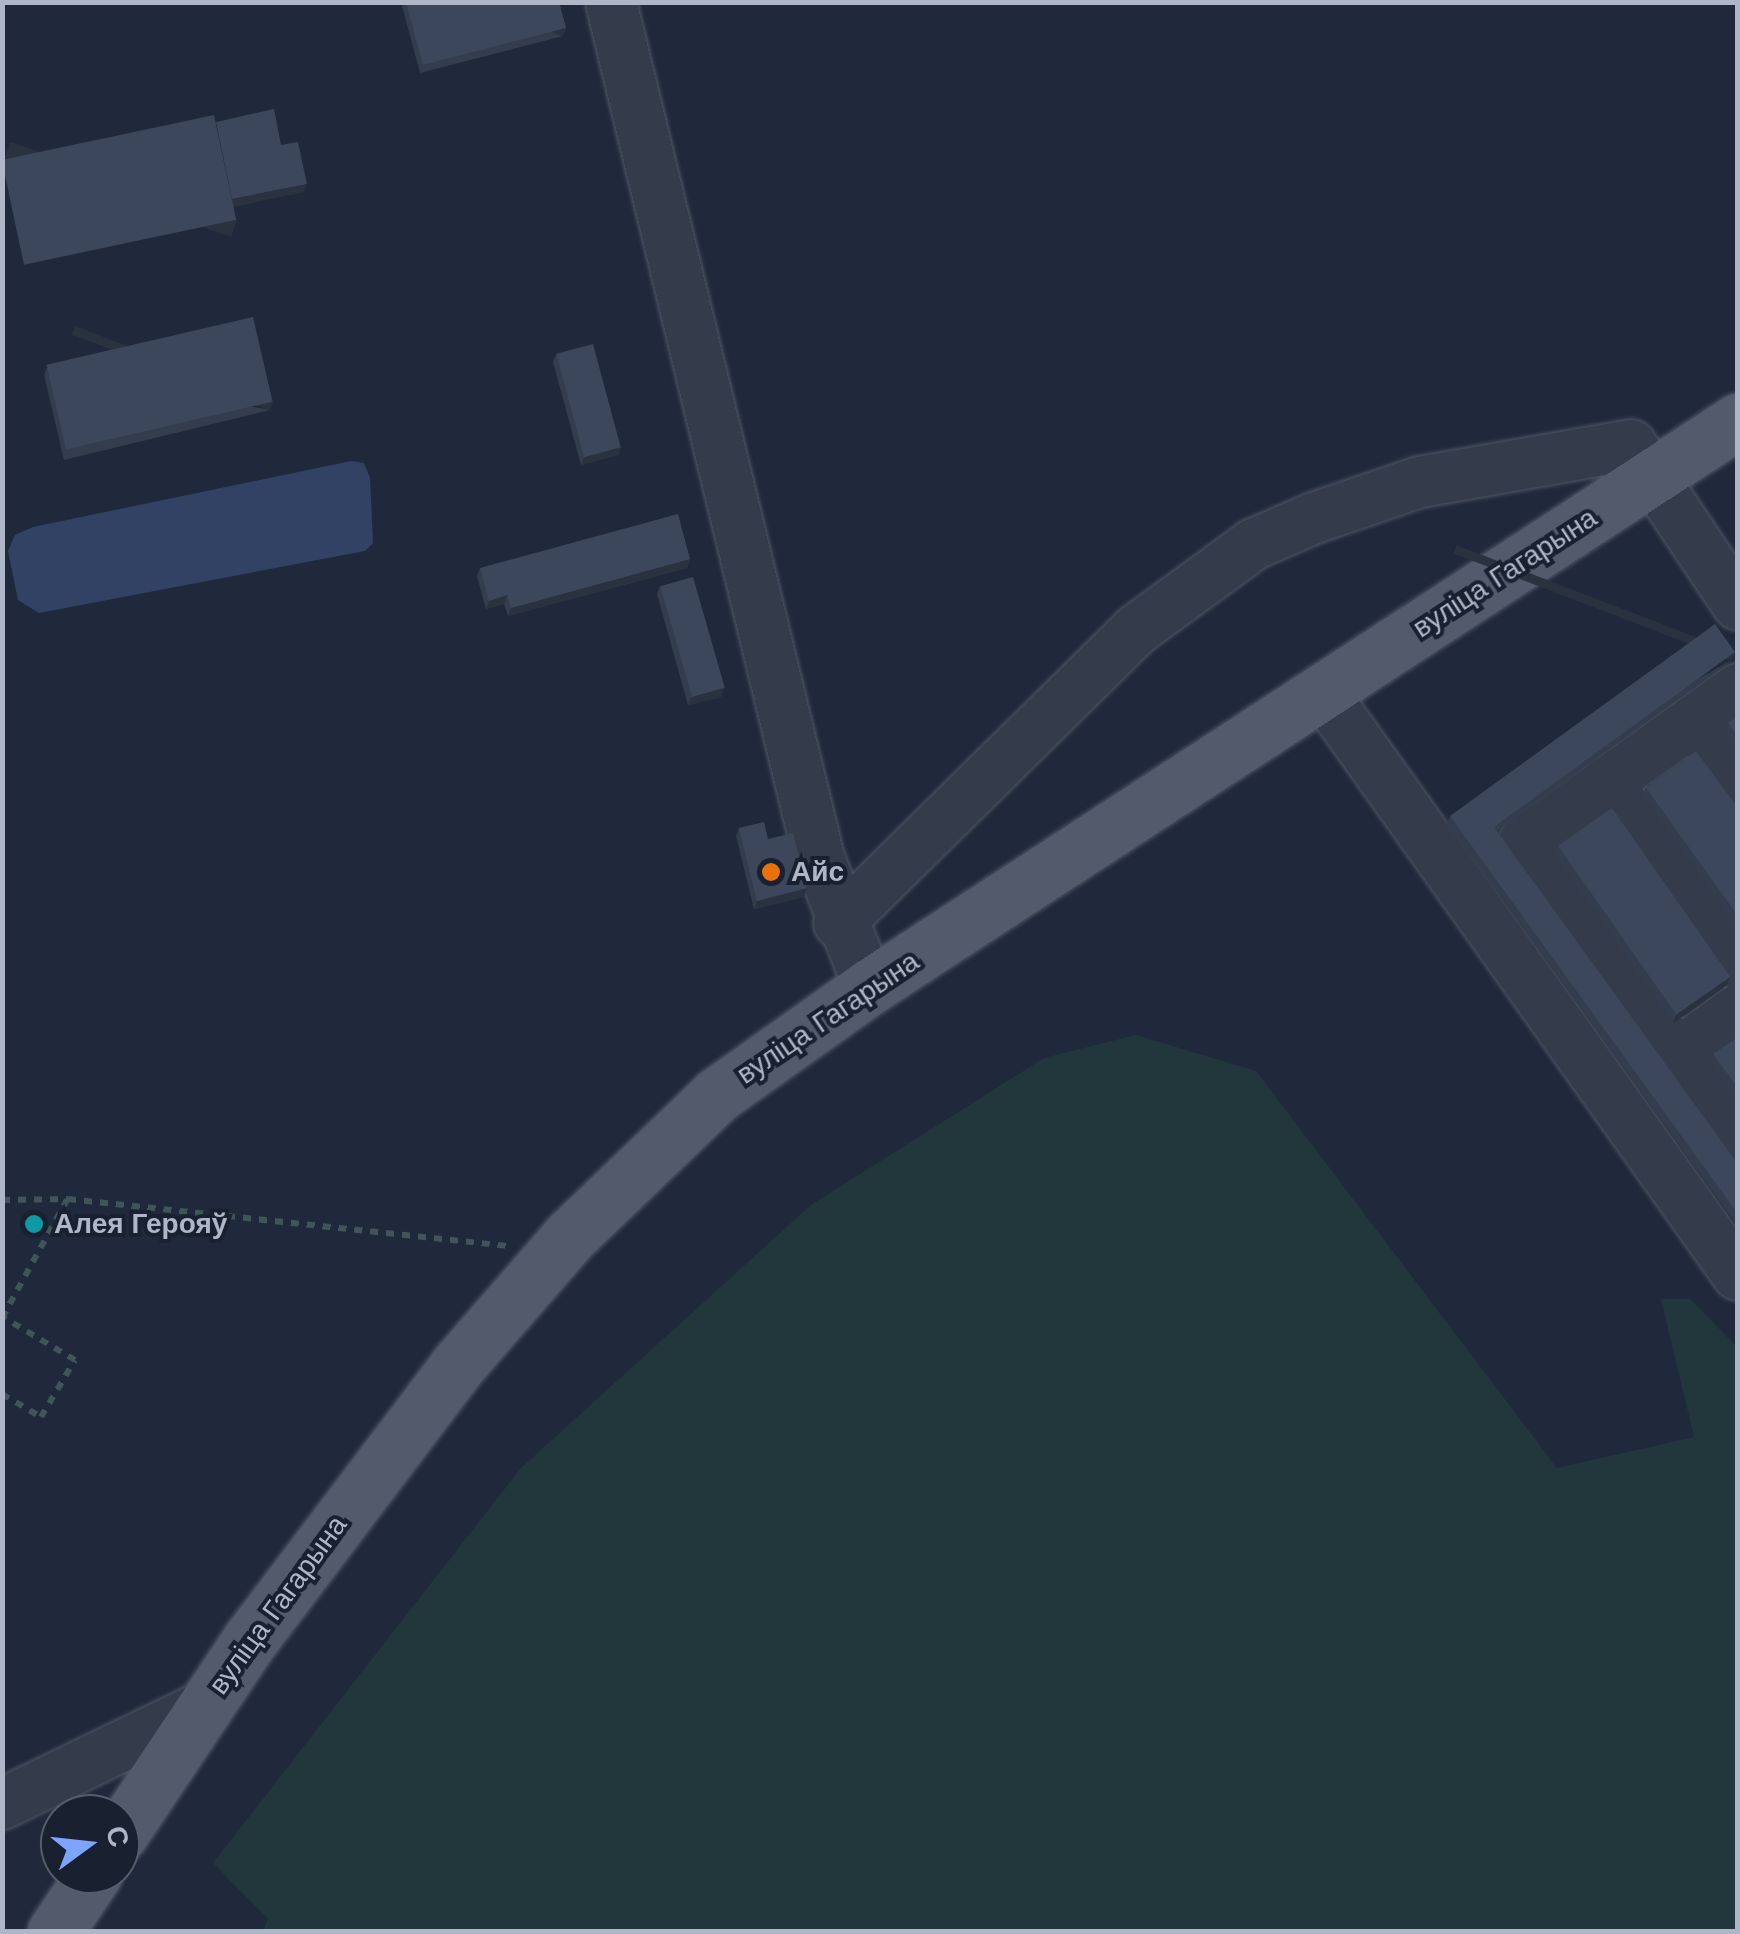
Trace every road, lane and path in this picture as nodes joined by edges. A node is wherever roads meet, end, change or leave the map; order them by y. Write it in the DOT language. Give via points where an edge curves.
graph roads {
  1 [pos="610,2"];
  2 [pos="1738,420"];
  3 [pos="1650,478"];
  4 [pos="1738,605"];
  5 [pos="1738,689"];
  6 [pos="1323,693"];
  7 [pos="1693,721"];
  8 [pos="1607,782"];
  9 [pos="1738,784"];
  10 [pos="839,923"];
  11 [pos="1738,964"];
  12 [pos="870,987"];
  13 [pos="1738,1010"];
  14 [pos="1676,1054"];
  15 [pos="1738,1140"];
  16 [pos="68,1199"];
  17 [pos="2,1200"];
  18 [pos="503,1263"];
  19 [pos="1738,1275"];
  20 [pos="3,1317"];
  21 [pos="2,1394"];
  22 [pos="205,1706"];
  23 [pos="2,1804"];
  24 [pos="140,1804"];
  25 [pos="81,1894"];
  26 [pos="56,1932"];
  1 -- 10 [label="lane"];
  2 -- 3 [label="main road, вуліца Гагарына"];
  3 -- 4 [label="lane"];
  3 -- 6 [label="main road, вуліца Гагарына"];
  3 -- 10 [label="lane" via="1631,445 1612,445 1420,482 1254,544 1136,630"];
  5 -- 7 [label="lane"];
  6 -- 12 [label="main road, вуліца Гагарына"];
  6 -- 19 [label="lane"];
  7 -- 8 [label="lane"];
  7 -- 9 [label="lane"];
  8 -- 11 [label="lane"];
  8 -- 14 [label="lane" via="1524,842"];
  10 -- 12 [label="lane"];
  12 -- 22 [label="main road, вуліца Гагарына" via="716,1094 530,1279 343,1514"];
  13 -- 14 [label="lane"];
  14 -- 15 [label="lane"];
  16 -- 17 [label="path"];
  16 -- 18 [label="path" via="516,1248"];
  16 -- 20 [label="path"];
  20 -- 21 [label="path" via="74,1360 41,1417"];
  22 -- 23 [label="lane"];
  22 -- 24 [label="main road, вуліца Гагарына"];
  25 -- 26 [label="main road"];
}
